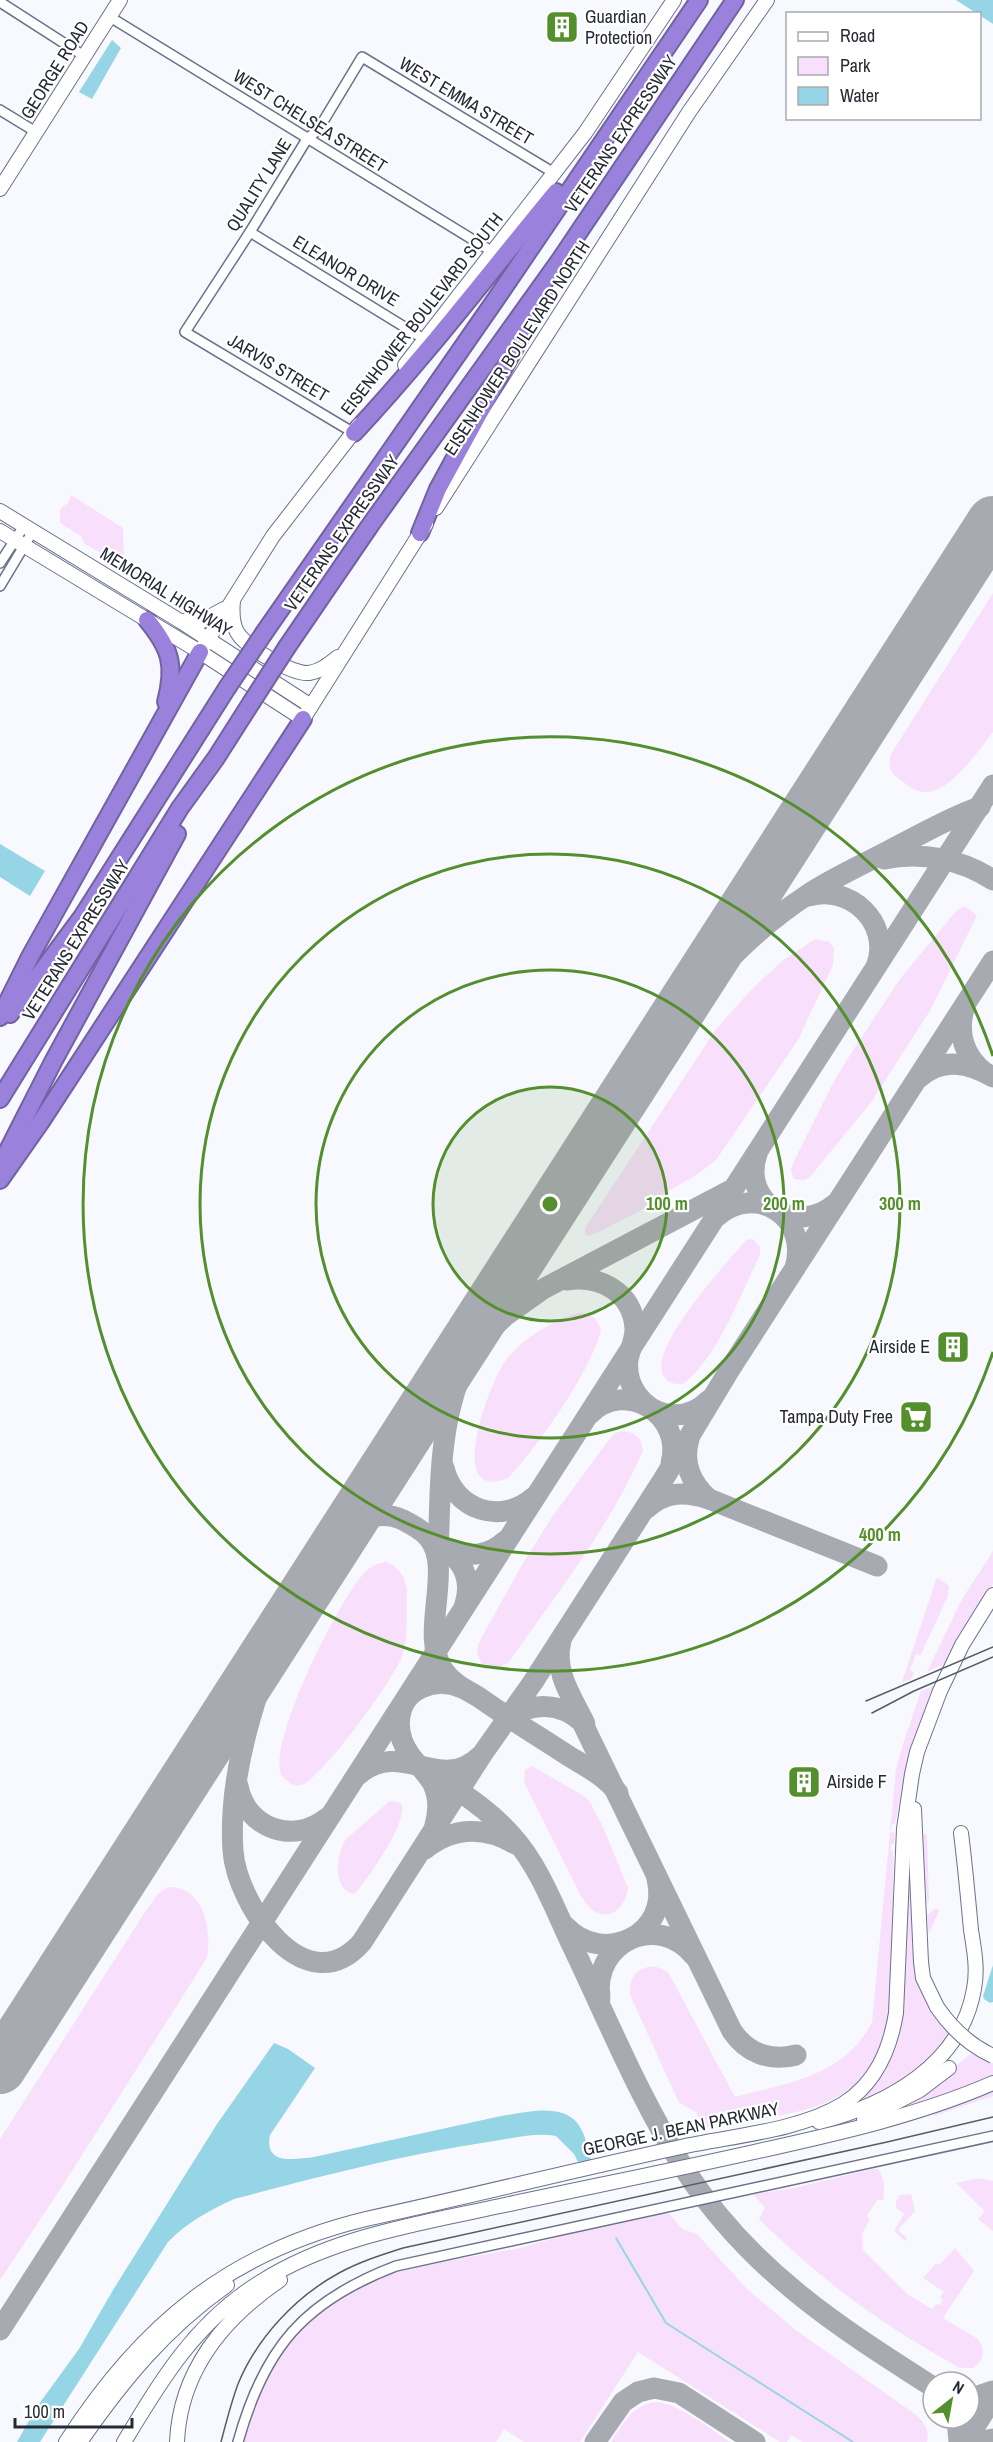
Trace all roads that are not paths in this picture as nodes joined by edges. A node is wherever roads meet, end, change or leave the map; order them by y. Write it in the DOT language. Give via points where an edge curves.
graph roads {
  1 [pos="120,0"];
  2 [pos="674,0"];
  3 [pos="699,0"];
  4 [pos="712,0"];
  5 [pos="735,0"];
  6 [pos="767,0"];
  7 [pos="0,2"];
  8 [pos="110,17"];
  9 [pos="84,56"];
  10 [pos="362,57"];
  11 [pos="0,110"];
  12 [pos="36,132"];
  13 [pos="307,139"];
  14 [pos="595,154"];
  15 [pos="554,173"];
  16 [pos="0,189"];
  17 [pos="250,232"];
  18 [pos="493,252"];
  19 [pos="560,260"];
  20 [pos="185,332"];
  21 [pos="424,339"];
  22 [pos="438,381"];
  23 [pos="354,433"];
  24 [pos="0,511"];
  25 [pos="28,529"];
  26 [pos="0,531"];
  27 [pos="420,533"];
  28 [pos="19,543"];
  29 [pos="0,563"];
  30 [pos="0,586"];
  31 [pos="231,602"];
  32 [pos="147,620"];
  33 [pos="180,621"];
  34 [pos="204,645"];
  35 [pos="345,652"];
  36 [pos="307,712"];
  37 [pos="161,720"];
  38 [pos="216,758"];
  39 [pos="0,1017"];
  40 [pos="0,1028"];
  41 [pos="0,1100"];
  42 [pos="0,1167"];
  43 [pos="0,1180"];
  44 [pos="993,1594"];
  45 [pos="993,1614"];
  46 [pos="971,1631"];
  47 [pos="912,1774"];
  48 [pos="962,1833"];
  49 [pos="993,2056"];
  50 [pos="949,2068"];
  51 [pos="993,2083"];
  52 [pos="770,2129"];
  53 [pos="826,2135"];
  54 [pos="993,2136"];
  55 [pos="376,2233"];
  56 [pos="297,2240"];
  57 [pos="66,2442"];
  58 [pos="80,2442"];
  59 [pos="124,2442"];
  60 [pos="177,2442"];
  61 [pos="238,2442"];
  1 -- 8 [label="street, GEORGE ROAD"];
  2 -- 15 [label="street, EISENHOWER BOULEVARD SOUTH"];
  3 -- 14 [label="highway, VETERANS EXPRESSWAY"];
  4 -- 22 [label="highway" via="481,338"];
  5 -- 19 [label="highway, VETERANS EXPRESSWAY"];
  6 -- 27 [label="street, EISENHOWER BOULEVARD NORTH" via="689,112"];
  7 -- 9 [label="street"];
  8 -- 9 [label="street, GEORGE ROAD"];
  8 -- 13 [label="street, WEST CHELSEA STREET"];
  9 -- 12 [label="street, GEORGE ROAD"];
  10 -- 13 [label="street, QUALITY LANE" via="318,130"];
  10 -- 15 [label="street, WEST EMMA STREET"];
  11 -- 12 [label="street"];
  12 -- 16 [label="street, GEORGE ROAD"];
  13 -- 17 [label="street, QUALITY LANE"];
  13 -- 18 [label="street, WEST CHELSEA STREET"];
  14 -- 22 [label="highway, VETERANS EXPRESSWAY"];
  14 -- 23 [label="highway" via="573,172 400,384"];
  15 -- 18 [label="street, EISENHOWER BOULEVARD SOUTH"];
  17 -- 20 [label="street, QUALITY LANE"];
  17 -- 21 [label="street, ELEANOR DRIVE"];
  18 -- 21 [label="street, EISENHOWER BOULEVARD SOUTH"];
  19 -- 27 [label="highway" via="438,489"];
  19 -- 38 [label="highway, VETERANS EXPRESSWAY, bridge" via="371,524"];
  20 -- 23 [label="street, JARVIS STREET"];
  21 -- 23 [label="street, EISENHOWER BOULEVARD SOUTH"];
  22 -- 40 [label="highway, VETERANS EXPRESSWAY, bridge" via="227,688 82,917"];
  23 -- 31 [label="street, EISENHOWER BOULEVARD SOUTH" via="273,536"];
  24 -- 25 [label="street, MEMORIAL HIGHWAY"];
  25 -- 28 [label="street"];
  25 -- 33 [label="street, MEMORIAL HIGHWAY"];
  26 -- 28 [label="street, MEMORIAL HIGHWAY"];
  27 -- 35 [label="street, EISENHOWER BOULEVARD NORTH"];
  28 -- 29 [label="street"];
  28 -- 30 [label="street"];
  28 -- 32 [label="street, MEMORIAL HIGHWAY"];
  31 -- 33 [label="street" via="207,620"];
  31 -- 34 [label="street, EISENHOWER BOULEVARD SOUTH"];
  31 -- 35 [label="street" via="241,638 291,671 316,671"];
  32 -- 34 [label="street, MEMORIAL HIGHWAY"];
  32 -- 37 [label="highway" via="165,643 171,662 171,681"];
  33 -- 34 [label="street, MEMORIAL HIGHWAY"];
  34 -- 36 [label="street, MEMORIAL HIGHWAY"];
  34 -- 37 [label="highway"];
  35 -- 36 [label="street, EISENHOWER BOULEVARD NORTH"];
  36 -- 43 [label="highway"];
  37 -- 39 [label="highway"];
  38 -- 41 [label="highway, VETERANS EXPRESSWAY" via="180,808"];
  38 -- 42 [label="highway"];
  44 -- 46 [label="street, GEORGE J. BEAN PARKWAY"];
  45 -- 46 [label="street"];
  46 -- 47 [label="street, GEORGE J. BEAN PARKWAY" via="940,1691"];
  47 -- 49 [label="street, bridge" via="923,1978 949,2025"];
  47 -- 52 [label="street, GEORGE J. BEAN PARKWAY" via="904,1829 896,2013 888,2048 873,2076 843,2104 807,2120"];
  48 -- 52 [label="street" via="976,1970 970,2007 951,2043 919,2077 866,2108 812,2124"];
  50 -- 53 [label="street" via="891,2107"];
  51 -- 53 [label="street, GEORGE J. BEAN PARKWAY" via="896,2118"];
  52 -- 56 [label="street, GEORGE J. BEAN PARKWAY" via="366,2219"];
  53 -- 55 [label="street, GEORGE J. BEAN PARKWAY"];
  54 -- 61 [label="street" via="417,2261 363,2278 310,2312 270,2360 255,2388"];
  55 -- 59 [label="street, GEORGE J. BEAN PARKWAY" via="281,2269 231,2303 206,2325 162,2379"];
  55 -- 60 [label="street" via="303,2266 258,2295 231,2319 214,2339 188,2385"];
  56 -- 57 [label="street, GEORGE J. BEAN PARKWAY" via="209,2286 152,2333 105,2386"];
  56 -- 58 [label="street" via="262,2260 175,2326 123,2381"];
}
